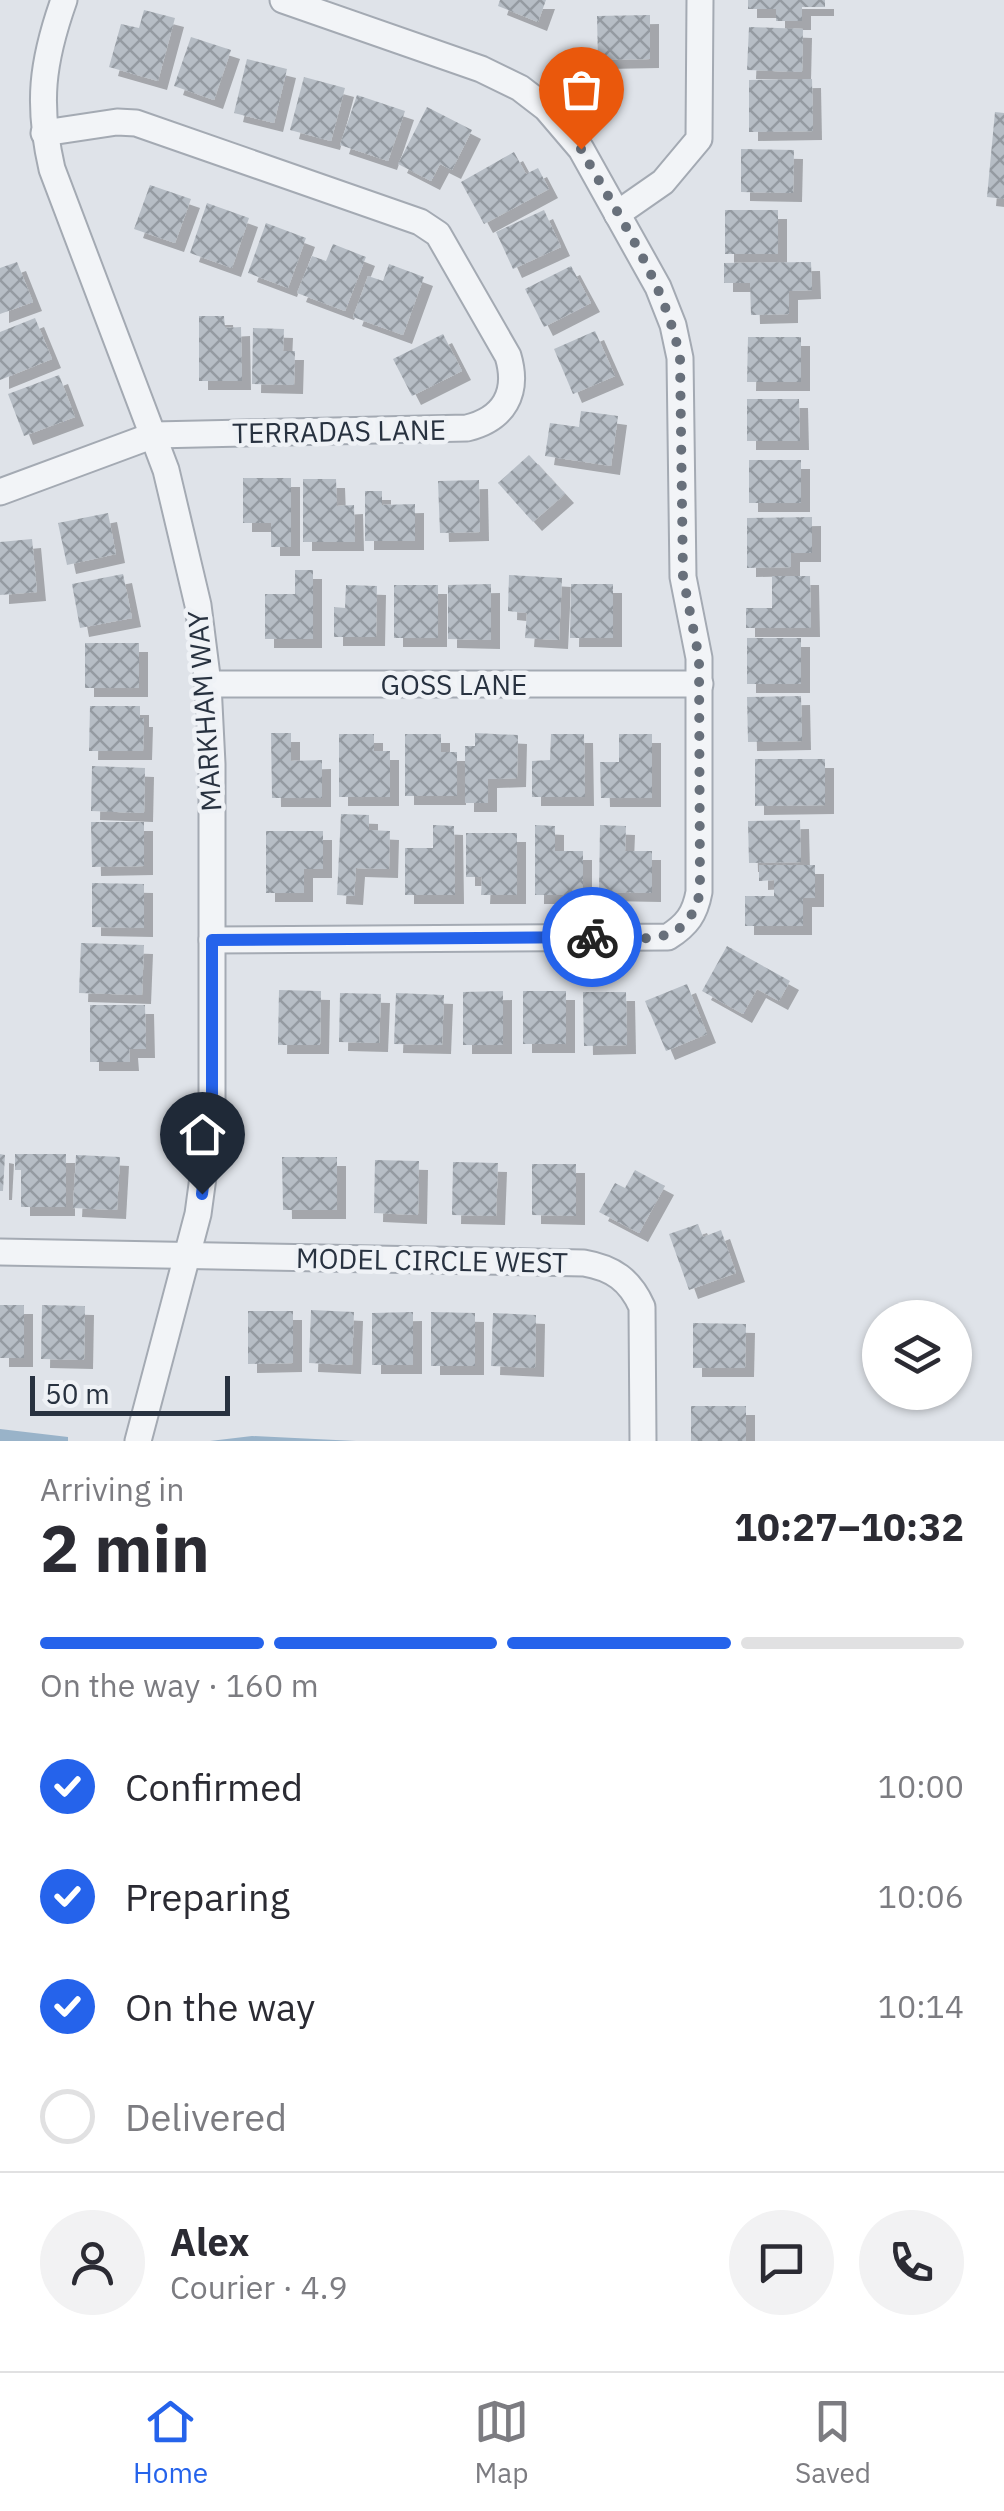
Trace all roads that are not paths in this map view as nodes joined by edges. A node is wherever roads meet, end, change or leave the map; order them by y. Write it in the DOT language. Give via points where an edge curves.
graph roads {
  1 [pos="64,0"];
  2 [pos="284,0"];
  3 [pos="700,0"];
  4 [pos="44,133"];
  5 [pos="617,214"];
  6 [pos="154,436"];
  7 [pos="0,492"];
  8 [pos="208,684"];
  9 [pos="700,684"];
  10 [pos="212,940"];
  11 [pos="0,1252"];
  12 [pos="187,1256"];
  13 [pos="138,1441"];
  14 [pos="643,1441"];
  1 -- 4 [label="street, MARKHAM WAY" via="45,59"];
  2 -- 5 [label="street" via="520,88 569,131"];
  3 -- 5 [label="street" via="699,139 663,182"];
  4 -- 6 [label="street, MARKHAM WAY"];
  4 -- 6 [label="street, TERRADAS LANE" via="136,123 420,222 438,234 513,375 502,411 467,428"];
  5 -- 9 [label="street" via="658,287 680,358 683,577"];
  6 -- 7 [label="street, TERRADAS LANE"];
  6 -- 8 [label="street, MARKHAM WAY" via="182,527"];
  8 -- 9 [label="street, GOSS LANE"];
  8 -- 10 [label="street, MARKHAM WAY"];
  9 -- 10 [label="street" via="700,892 684,927 668,937"];
  10 -- 12 [label="street, MARKHAM WAY" via="212,1111"];
  11 -- 12 [label="street, MODEL CIRCLE WEST"];
  12 -- 13 [label="street, MARKHAM WAY"];
  12 -- 14 [label="street, MODEL CIRCLE WEST" via="603,1266 634,1289 642,1307"];
}
